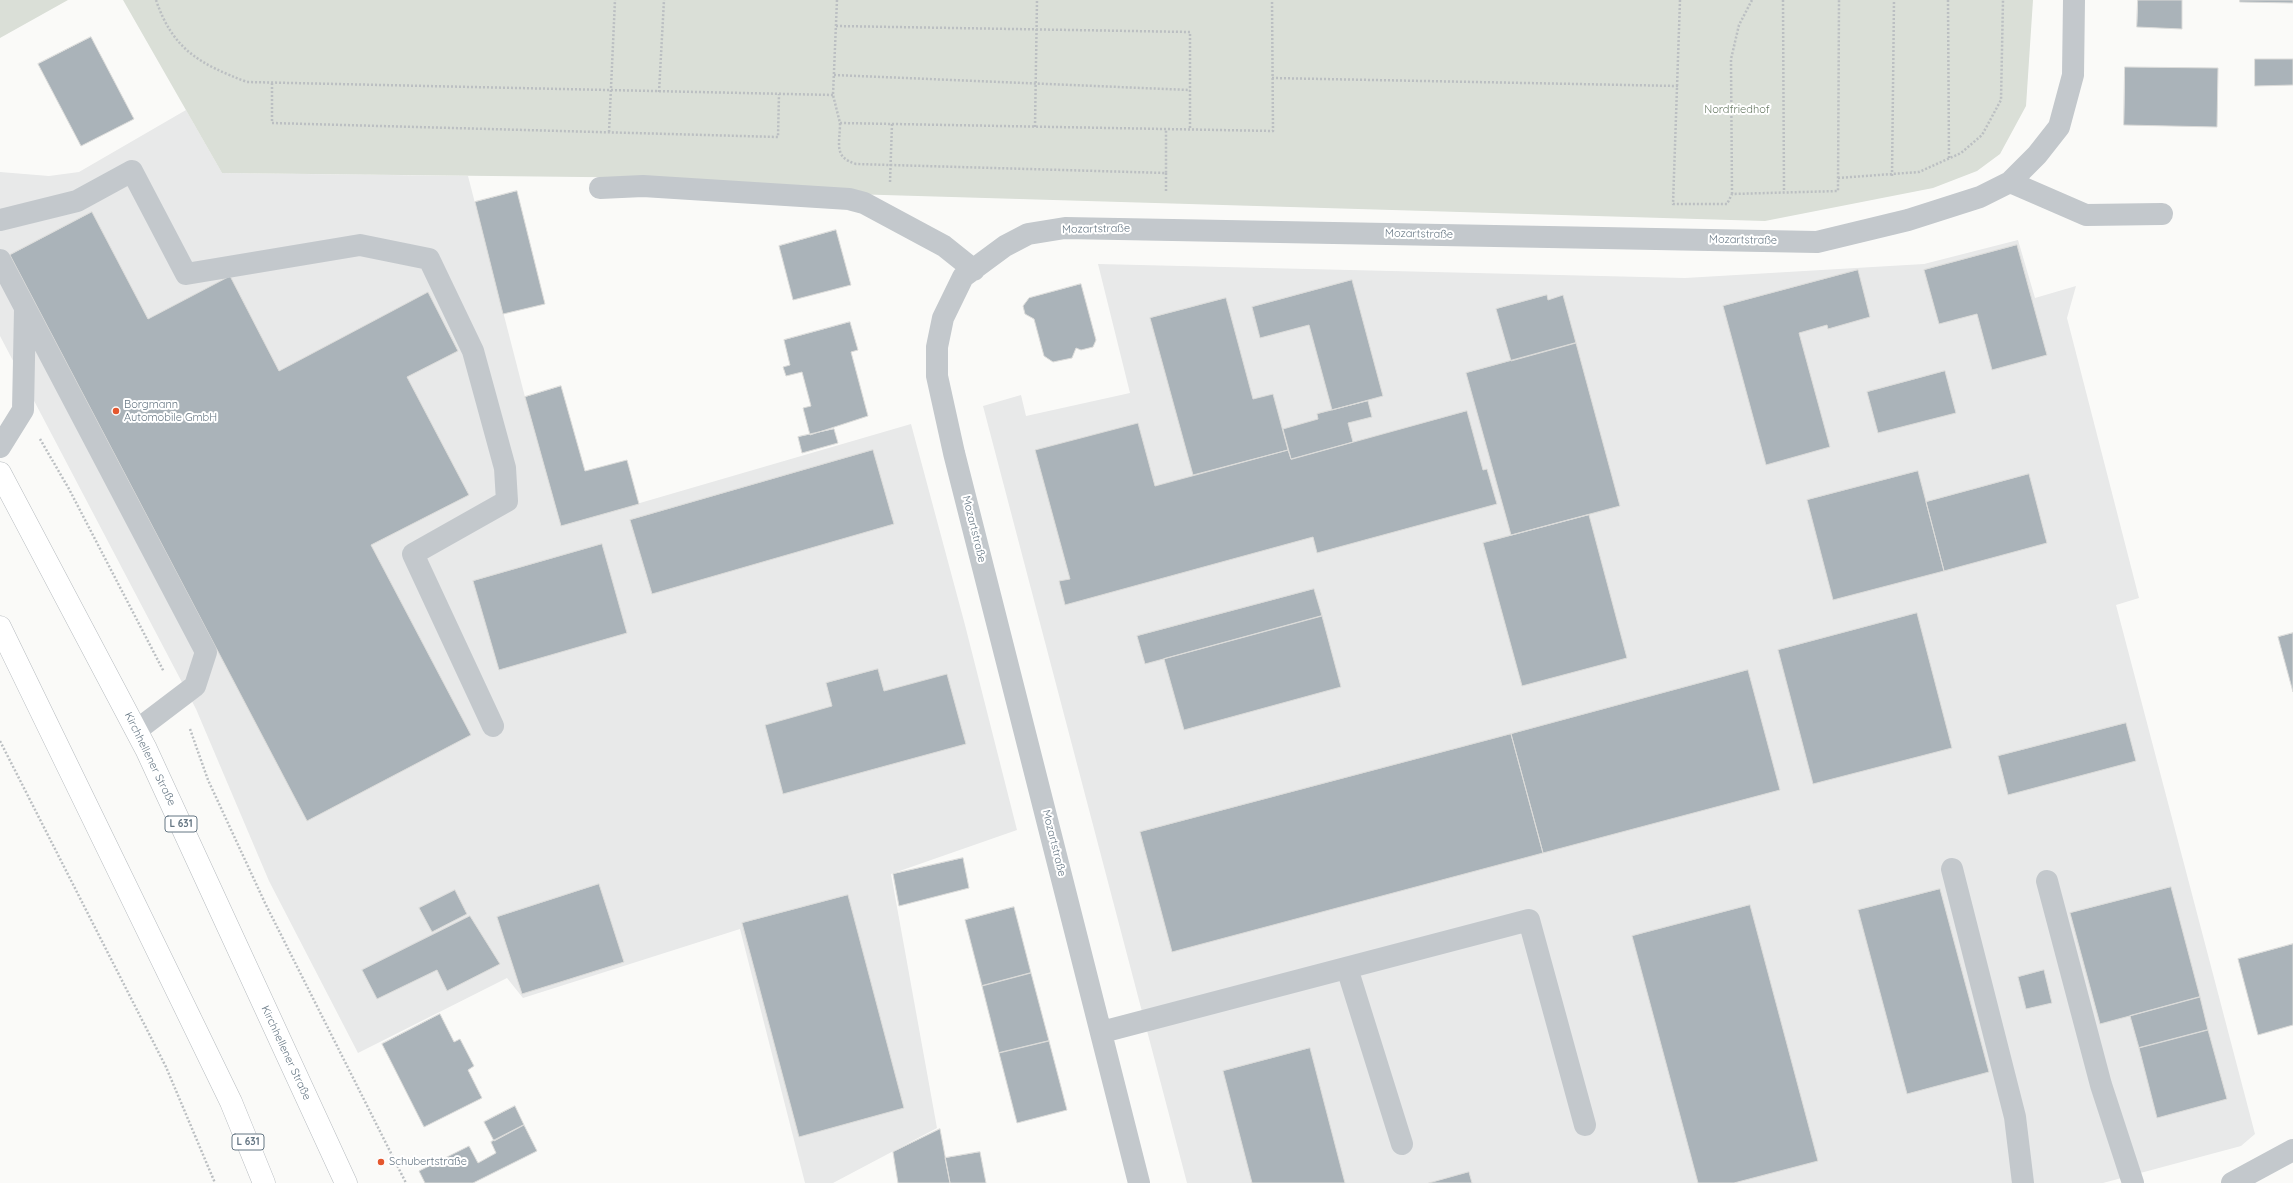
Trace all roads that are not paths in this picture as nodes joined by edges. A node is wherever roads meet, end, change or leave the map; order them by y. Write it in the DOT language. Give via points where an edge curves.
graph roads {
  1 [pos="2074,0"];
  2 [pos="2010,182"];
  3 [pos="600,188"];
  4 [pos="2162,214"];
  5 [pos="0,220"];
  6 [pos="0,260"];
  7 [pos="974,270"];
  8 [pos="25,307"];
  9 [pos="0,447"];
  10 [pos="0,473"];
  11 [pos="0,627"];
  12 [pos="493,726"];
  13 [pos="137,730"];
  14 [pos="1952,869"];
  15 [pos="2047,881"];
  16 [pos="1347,968"];
  17 [pos="1102,1032"];
  18 [pos="1585,1125"];
  19 [pos="1402,1144"];
  20 [pos="2293,1150"];
  21 [pos="264,1183"];
  22 [pos="346,1183"];
  23 [pos="1139,1183"];
  24 [pos="2023,1183"];
  25 [pos="2133,1183"];
  26 [pos="2232,1183"];
  1 -- 2 [label="street, Mozartstraße" via="2073,75 2059,127 2037,155"];
  2 -- 4 [label="street" via="2086,215"];
  2 -- 7 [label="street, Mozartstraße" via="1980,197 1908,220 1817,242 1065,228 1028,234 1005,246"];
  3 -- 7 [label="street" via="643,186 849,199 864,203 944,246"];
  5 -- 12 [label="street" via="78,200 132,171 186,274 360,245 429,259 472,351 505,468 507,501 413,554"];
  6 -- 8 [label="street"];
  7 -- 17 [label="street, Mozartstraße" via="963,277 943,318 937,347 937,376 956,460"];
  8 -- 9 [label="street" via="23,410"];
  8 -- 13 [label="street" via="206,652 195,686"];
  10 -- 13 [label="main road, Kirchhellener Straße / L 631"];
  11 -- 21 [label="main road, L 631" via="231,1102"];
  13 -- 22 [label="main road, Kirchhellener Straße / L 631"];
  14 -- 24 [label="street" via="2015,1116"];
  15 -- 25 [label="street" via="2102,1085"];
  16 -- 17 [label="street"];
  16 -- 18 [label="street" via="1529,920"];
  16 -- 19 [label="street"];
  17 -- 23 [label="street, Mozartstraße"];
  20 -- 26 [label="street"];
}
